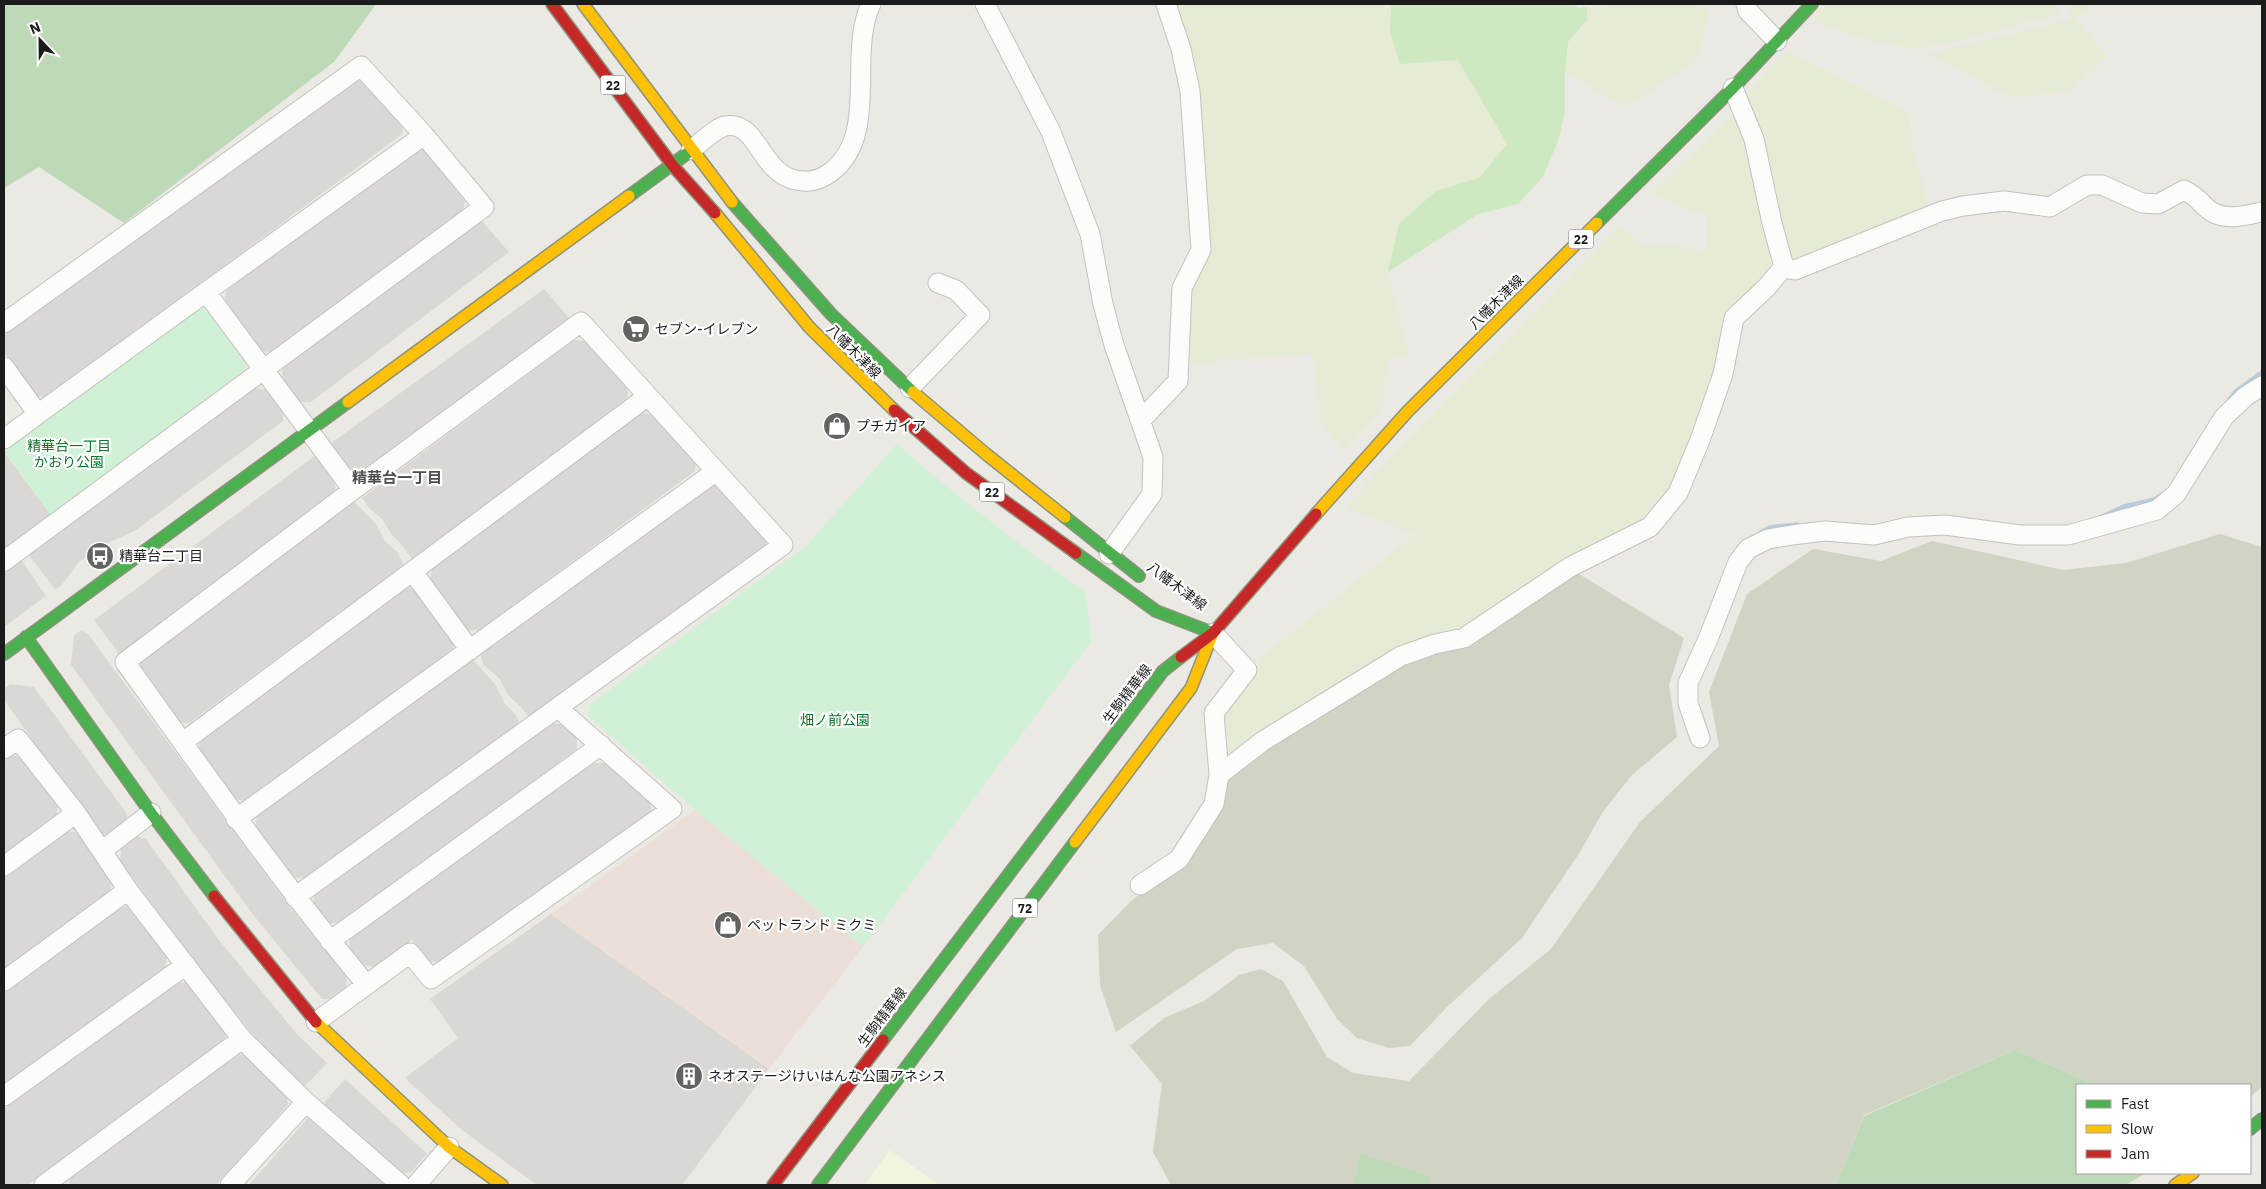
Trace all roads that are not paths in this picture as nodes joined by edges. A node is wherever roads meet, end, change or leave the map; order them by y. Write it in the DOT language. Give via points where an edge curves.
graph roads {
  1 [pos="552,4"];
  2 [pos="583,4"];
  3 [pos="871,4"];
  4 [pos="985,4"];
  5 [pos="1166,4"];
  6 [pos="1746,4"];
  7 [pos="1812,4"];
  8 [pos="1777,41"];
  9 [pos="1733,88"];
  10 [pos="424,135"];
  11 [pos="691,150"];
  12 [pos="673,166"];
  13 [pos="2262,212"];
  14 [pos="1783,268"];
  15 [pos="938,283"];
  16 [pos="206,292"];
  17 [pos="4,323"];
  18 [pos="4,367"];
  19 [pos="263,369"];
  20 [pos="2262,386"];
  21 [pos="910,388"];
  22 [pos="648,396"];
  23 [pos="38,414"];
  24 [pos="1142,419"];
  25 [pos="310,431"];
  26 [pos="4,439"];
  27 [pos="715,472"];
  28 [pos="353,490"];
  29 [pos="1110,554"];
  30 [pos="4,561"];
  31 [pos="413,572"];
  32 [pos="1145,580"];
  33 [pos="1182,609"];
  34 [pos="1214,633"];
  35 [pos="26,637"];
  36 [pos="470,650"];
  37 [pos="4,654"];
  38 [pos="558,708"];
  39 [pos="1700,738"];
  40 [pos="183,742"];
  41 [pos="601,745"];
  42 [pos="4,750"];
  43 [pos="1219,775"];
  44 [pos="76,813"];
  45 [pos="151,813"];
  46 [pos="236,819"];
  47 [pos="103,850"];
  48 [pos="4,866"];
  49 [pos="1140,885"];
  50 [pos="128,890"];
  51 [pos="295,897"];
  52 [pos="330,941"];
  53 [pos="186,965"];
  54 [pos="4,981"];
  55 [pos="366,984"];
  56 [pos="316,1022"];
  57 [pos="242,1039"];
  58 [pos="4,1096"];
  59 [pos="306,1102"];
  60 [pos="2262,1119"];
  61 [pos="2251,1128"];
  62 [pos="449,1146"];
  63 [pos="2192,1174"];
  64 [pos="48,1184"];
  65 [pos="230,1185"];
  66 [pos="401,1185"];
  67 [pos="416,1185"];
  68 [pos="502,1185"];
  69 [pos="773,1185"];
  70 [pos="818,1185"];
  71 [pos="2175,1185"];
  1 -- 12 [label="main road, 八幡木津線 / 22"];
  2 -- 11 [label="main road, 八幡木津線 / 22"];
  3 -- 11 [label="street" via="864,23 858,122 850,152 837,168 808,182 790,179 774,169 750,134 732,126 720,128"];
  4 -- 24 [label="street" via="1051,132 1090,234 1114,345"];
  5 -- 24 [label="street" via="1182,49 1190,91 1201,250 1182,288 1178,381"];
  6 -- 8 [label="street"];
  7 -- 8 [label="main road, 八幡木津線 / 22"];
  8 -- 9 [label="main road, 八幡木津線 / 22"];
  9 -- 14 [label="street" via="1754,139"];
  9 -- 34 [label="main road, 八幡木津線 / 22" via="1408,412"];
  10 -- 16 [label="street"];
  10 -- 17 [label="street" via="361,66"];
  10 -- 19 [label="street" via="484,207"];
  11 -- 12 [label="main road"];
  11 -- 21 [label="main road, 八幡木津線 / 22" via="726,195 831,314"];
  12 -- 25 [label="main road"];
  12 -- 34 [label="main road, 八幡木津線 / 22" via="810,328 874,393 959,467 1156,611"];
  13 -- 14 [label="street" via="2231,218 2212,212 2196,196 2184,190 2158,204 2142,203 2102,185 2087,185 2050,207 2004,201 1942,211 1795,270"];
  14 -- 43 [label="street" via="1734,318 1723,374 1700,440 1678,493 1650,527 1570,567 1464,638 1401,656 1263,741"];
  15 -- 21 [label="street" via="956,290 980,315"];
  16 -- 19 [label="street"];
  16 -- 23 [label="street"];
  18 -- 23 [label="street"];
  19 -- 25 [label="street"];
  19 -- 30 [label="street"];
  20 -- 39 [label="street" via="2224,417 2176,494 2157,510 2068,535 2020,535 1945,526 1908,527 1874,535 1824,531 1792,535 1768,539 1748,549 1738,562 1688,683 1688,703"];
  21 -- 29 [label="main road, 八幡木津線 / 22"];
  22 -- 27 [label="street"];
  22 -- 28 [label="street" via="581,322"];
  22 -- 31 [label="street"];
  23 -- 26 [label="street"];
  24 -- 29 [label="street" via="1154,457 1152,494"];
  25 -- 28 [label="street"];
  25 -- 35 [label="main road"];
  27 -- 36 [label="street"];
  27 -- 38 [label="street" via="783,545"];
  28 -- 40 [label="street" via="125,662"];
  29 -- 32 [label="main road, 八幡木津線 / 22"];
  31 -- 36 [label="street"];
  31 -- 40 [label="street"];
  33 -- 34 [label="main road, 八幡木津線"];
  34 -- 43 [label="street" via="1247,670 1214,714"];
  34 -- 69 [label="main road, 生駒精華線 / 72" via="1163,670"];
  34 -- 70 [label="main road, 72" via="1191,688"];
  35 -- 37 [label="main road"];
  35 -- 45 [label="main road"];
  36 -- 46 [label="street"];
  38 -- 41 [label="street"];
  38 -- 51 [label="street"];
  40 -- 46 [label="street"];
  41 -- 52 [label="street"];
  41 -- 55 [label="street" via="672,809 432,979 410,953"];
  42 -- 44 [label="street" via="18,739"];
  43 -- 49 [label="street" via="1214,804 1179,859"];
  44 -- 47 [label="street"];
  44 -- 48 [label="street"];
  45 -- 47 [label="street"];
  45 -- 56 [label="main road" via="236,926"];
  46 -- 51 [label="street"];
  47 -- 50 [label="street"];
  50 -- 53 [label="street"];
  50 -- 54 [label="street"];
  51 -- 52 [label="street"];
  52 -- 55 [label="street"];
  53 -- 57 [label="street"];
  53 -- 58 [label="street"];
  55 -- 56 [label="street"];
  56 -- 62 [label="main road"];
  57 -- 59 [label="street"];
  57 -- 64 [label="street"];
  59 -- 65 [label="street"];
  59 -- 66 [label="street"];
  60 -- 61 [label="main road"];
  62 -- 67 [label="street"];
  62 -- 68 [label="main road"];
  63 -- 71 [label="main road"];
}
